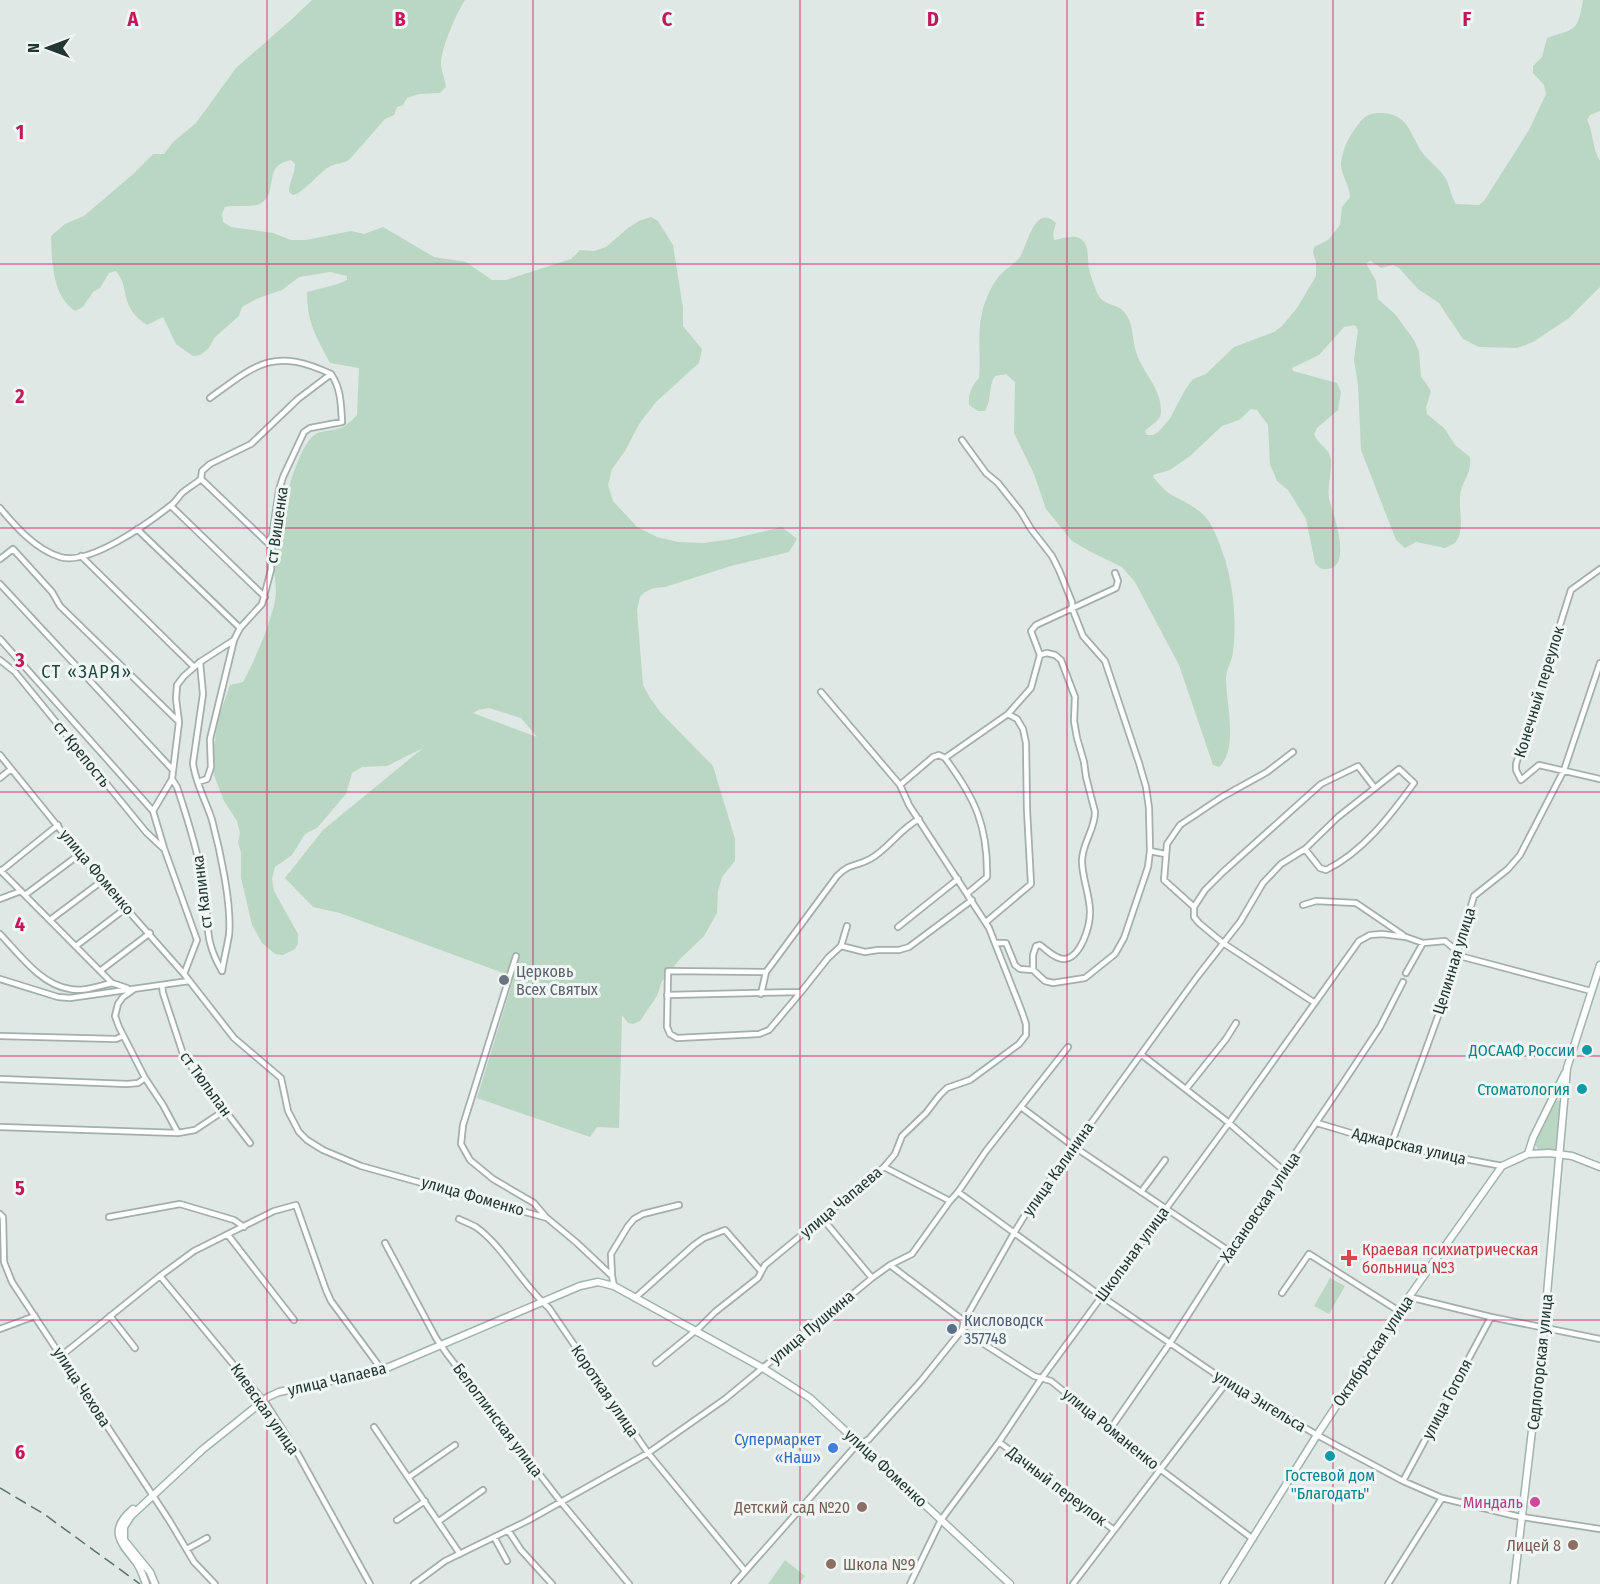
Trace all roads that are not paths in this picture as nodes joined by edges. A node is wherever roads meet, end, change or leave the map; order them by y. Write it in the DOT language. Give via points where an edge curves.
graph roads {
  1 [pos="331,374"];
  2 [pos="210,398"];
  3 [pos="962,440"];
  4 [pos="201,479"];
  5 [pos="171,506"];
  6 [pos="0,508"];
  7 [pos="137,529"];
  8 [pos="271,546"];
  9 [pos="81,556"];
  10 [pos="0,559"];
  11 [pos="1600,569"];
  12 [pos="1115,573"];
  13 [pos="0,584"];
  14 [pos="265,597"];
  15 [pos="1072,608"];
  16 [pos="240,628"];
  17 [pos="0,639"];
  18 [pos="234,640"];
  19 [pos="1040,655"];
  20 [pos="0,660"];
  21 [pos="200,662"];
  22 [pos="1600,663"];
  23 [pos="194,667"];
  24 [pos="821,692"];
  25 [pos="1008,714"];
  26 [pos="179,722"];
  27 [pos="1293,752"];
  28 [pos="0,755"];
  29 [pos="945,758"];
  30 [pos="11,769"];
  31 [pos="172,769"];
  32 [pos="1564,770"];
  33 [pos="0,778"];
  34 [pos="172,779"];
  35 [pos="1600,779"];
  36 [pos="198,782"];
  37 [pos="900,785"];
  38 [pos="1374,787"];
  39 [pos="153,811"];
  40 [pos="919,819"];
  41 [pos="58,825"];
  42 [pos="164,848"];
  43 [pos="1305,849"];
  44 [pos="1150,851"];
  45 [pos="80,854"];
  46 [pos="1165,854"];
  47 [pos="0,871"];
  48 [pos="958,879"];
  49 [pos="102,881"];
  50 [pos="23,893"];
  51 [pos="968,893"];
  52 [pos="0,899"];
  53 [pos="972,900"];
  54 [pos="1303,905"];
  55 [pos="1194,907"];
  56 [pos="126,908"];
  57 [pos="50,920"];
  58 [pos="986,922"];
  59 [pos="847,926"];
  60 [pos="898,927"];
  61 [pos="150,933"];
  62 [pos="0,934"];
  63 [pos="1406,937"];
  64 [pos="996,943"];
  65 [pos="1223,943"];
  66 [pos="1423,943"];
  67 [pos="76,946"];
  68 [pos="841,946"];
  69 [pos="1456,953"];
  70 [pos="516,956"];
  71 [pos="1600,965"];
  72 [pos="1033,970"];
  73 [pos="100,971"];
  74 [pos="766,972"];
  75 [pos="1406,973"];
  76 [pos="184,974"];
  77 [pos="0,979"];
  78 [pos="189,981"];
  79 [pos="1403,982"];
  80 [pos="112,983"];
  81 [pos="162,985"];
  82 [pos="136,989"];
  83 [pos="1592,991"];
  84 [pos="801,992"];
  85 [pos="761,994"];
  86 [pos="667,996"];
  87 [pos="1315,1003"];
  88 [pos="1236,1023"];
  89 [pos="0,1036"];
  90 [pos="123,1036"];
  91 [pos="1068,1047"];
  92 [pos="1142,1054"];
  93 [pos="1567,1068"];
  94 [pos="145,1078"];
  95 [pos="0,1079"];
  96 [pos="1185,1089"];
  97 [pos="1021,1107"];
  98 [pos="225,1110"];
  99 [pos="1229,1123"];
  100 [pos="1317,1123"];
  101 [pos="0,1126"];
  102 [pos="178,1133"];
  103 [pos="250,1143"];
  104 [pos="1391,1145"];
  105 [pos="1073,1146"];
  106 [pos="1528,1154"];
  107 [pos="1560,1154"];
  108 [pos="1165,1160"];
  109 [pos="1502,1166"];
  110 [pos="884,1167"];
  111 [pos="1600,1167"];
  112 [pos="1284,1171"];
  113 [pos="958,1192"];
  114 [pos="1141,1192"];
  115 [pos="950,1201"];
  116 [pos="679,1206"];
  117 [pos="1166,1209"];
  118 [pos="1,1215"];
  119 [pos="109,1217"];
  120 [pos="547,1218"];
  121 [pos="822,1218"];
  122 [pos="459,1219"];
  123 [pos="244,1227"];
  124 [pos="1014,1233"];
  125 [pos="228,1235"];
  126 [pos="386,1243"];
  127 [pos="1229,1251"];
  128 [pos="2,1263"];
  129 [pos="890,1265"];
  130 [pos="761,1271"];
  131 [pos="160,1276"];
  132 [pos="612,1276"];
  133 [pos="872,1278"];
  134 [pos="614,1286"];
  135 [pos="1282,1293"];
  136 [pos="1101,1296"];
  137 [pos="1409,1297"];
  138 [pos="635,1298"];
  139 [pos="541,1302"];
  140 [pos="1399,1311"];
  141 [pos="35,1316"];
  142 [pos="110,1316"];
  143 [pos="1491,1317"];
  144 [pos="294,1320"];
  145 [pos="964,1321"];
  146 [pos="1544,1328"];
  147 [pos="0,1329"];
  148 [pos="962,1330"];
  149 [pos="695,1332"];
  150 [pos="1600,1339"];
  151 [pos="1170,1343"];
  152 [pos="441,1345"];
  153 [pos="135,1348"];
  154 [pos="61,1356"];
  155 [pos="657,1363"];
  156 [pos="763,1368"];
  157 [pos="382,1370"];
  158 [pos="1041,1378"];
  159 [pos="1227,1382"];
  160 [pos="263,1401"];
  161 [pos="374,1427"];
  162 [pos="1111,1428"];
  163 [pos="1317,1435"];
  164 [pos="999,1442"];
  165 [pos="861,1444"];
  166 [pos="455,1445"];
  167 [pos="648,1453"];
  168 [pos="1160,1469"];
  169 [pos="409,1477"];
  170 [pos="1403,1481"];
  171 [pos="483,1490"];
  172 [pos="153,1496"];
  173 [pos="1442,1498"];
  174 [pos="425,1501"];
  175 [pos="561,1502"];
  176 [pos="1523,1517"];
  177 [pos="397,1520"];
  178 [pos="941,1520"];
  179 [pos="439,1521"];
  180 [pos="1600,1529"];
  181 [pos="508,1530"];
  182 [pos="1114,1530"];
  183 [pos="494,1537"];
  184 [pos="207,1538"];
  185 [pos="1253,1539"];
  186 [pos="186,1549"];
  187 [pos="460,1554"];
  188 [pos="507,1561"];
  189 [pos="745,1571"];
  190 [pos="146,1584"];
  191 [pos="155,1584"];
  192 [pos="215,1584"];
  193 [pos="370,1584"];
  194 [pos="414,1584"];
  195 [pos="552,1584"];
  196 [pos="629,1584"];
  197 [pos="734,1584"];
  198 [pos="910,1584"];
  199 [pos="1010,1584"];
  200 [pos="1073,1584"];
  201 [pos="1224,1584"];
  202 [pos="1388,1584"];
  203 [pos="1514,1584"];
  1 -- 2 [label="street" via="292,362 268,361"];
  1 -- 4 [label="street" via="251,444 210,464 202,471"];
  1 -- 8 [label="street, ст Вишенка" via="337,385 342,422 304,432 279,490"];
  3 -- 15 [label="street" via="1052,556"];
  4 -- 5 [label="street"];
  4 -- 8 [label="street"];
  5 -- 7 [label="street"];
  5 -- 14 [label="street"];
  6 -- 9 [label="street" via="44,549 61,558"];
  7 -- 9 [label="street" via="113,545"];
  7 -- 16 [label="street"];
  8 -- 14 [label="street, ст Вишенка"];
  9 -- 23 [label="street"];
  10 -- 26 [label="street" via="13,549 60,606"];
  11 -- 32 [label="street, Конечный переулок" via="1571,590 1516,764 1521,780 1539,765"];
  12 -- 15 [label="street" via="1116,588"];
  13 -- 31 [label="street"];
  14 -- 16 [label="street, ст Вишенка"];
  15 -- 19 [label="street" via="1033,628"];
  15 -- 44 [label="street" via="1083,636 1105,661 1139,763 1149,808"];
  16 -- 18 [label="street, ст Вишенка"];
  17 -- 39 [label="street"];
  18 -- 21 [label="street"];
  18 -- 36 [label="street" via="210,739 211,767 207,778"];
  19 -- 25 [label="street" via="1031,688"];
  19 -- 72 [label="street" via="1055,655 1061,660 1075,697 1075,730 1095,823 1083,848 1090,915 1086,933 1069,958 1056,957 1036,946"];
  20 -- 42 [label="street, ст Крепость" via="15,672 146,832"];
  21 -- 23 [label="street"];
  21 -- 36 [label="street" via="203,694 193,763"];
  22 -- 32 [label="street, Целинная улица"];
  23 -- 26 [label="street" via="177,686"];
  24 -- 37 [label="street, улица Чапаева"];
  25 -- 29 [label="street"];
  25 -- 58 [label="street" via="1017,719 1026,743 1031,884"];
  26 -- 31 [label="street"];
  27 -- 46 [label="street" via="1180,825"];
  28 -- 30 [label="street, улица Фоменко"];
  29 -- 37 [label="street" via="933,757"];
  29 -- 51 [label="street" via="976,807 984,831 987,877"];
  30 -- 33 [label="street"];
  30 -- 41 [label="street, улица Фоменко"];
  31 -- 34 [label="street"];
  32 -- 35 [label="street, Конечный переулок"];
  32 -- 69 [label="street, Целинная улица" via="1520,855 1473,896"];
  34 -- 36 [label="street, ст Калинка" via="197,849 205,889 207,935 222,971 229,913 212,819"];
  34 -- 39 [label="street"];
  37 -- 40 [label="street, улица Чапаева"];
  38 -- 43 [label="street, улица Калинина"];
  38 -- 43 [label="street, улица Калинина" via="1399,769 1414,783 1384,822 1349,856 1326,870"];
  38 -- 55 [label="street" via="1358,766 1322,784 1223,872"];
  39 -- 42 [label="street"];
  40 -- 48 [label="street, улица Чапаева"];
  40 -- 74 [label="street" via="870,858 842,871"];
  41 -- 45 [label="street, улица Фоменко"];
  41 -- 47 [label="street"];
  42 -- 76 [label="street" via="197,940"];
  43 -- 65 [label="street, улица Калинина" via="1281,864 1263,883"];
  44 -- 46 [label="street"];
  44 -- 72 [label="street" via="1141,889 1115,954 1085,978 1066,982 1046,981"];
  45 -- 49 [label="street, улица Фоменко"];
  45 -- 50 [label="street"];
  46 -- 55 [label="street" via="1164,880"];
  47 -- 50 [label="street"];
  48 -- 51 [label="street, улица Чапаева"];
  48 -- 60 [label="street"];
  49 -- 56 [label="street, улица Фоменко"];
  49 -- 57 [label="street"];
  50 -- 52 [label="street"];
  50 -- 57 [label="street"];
  51 -- 53 [label="street, улица Чапаева"];
  53 -- 58 [label="street, улица Чапаева"];
  53 -- 68 [label="street" via="909,947 865,952"];
  54 -- 63 [label="street" via="1316,901 1356,903"];
  55 -- 65 [label="street" via="1194,917"];
  56 -- 61 [label="street, улица Фоменко"];
  56 -- 67 [label="street"];
  57 -- 67 [label="street"];
  58 -- 64 [label="street, улица Чапаева"];
  59 -- 68 [label="street"];
  61 -- 73 [label="street"];
  61 -- 76 [label="street, улица Фоменко"];
  62 -- 80 [label="street" via="45,979 60,987 82,990"];
  63 -- 66 [label="street"];
  63 -- 87 [label="street, Школьная улица" via="1370,935 1359,941"];
  64 -- 72 [label="street" via="1006,943 1020,969"];
  64 -- 110 [label="street, улица Чапаева" via="1026,1024 1026,1035 970,1080 947,1088 902,1136"];
  65 -- 87 [label="street"];
  65 -- 92 [label="street, улица Калинина"];
  66 -- 69 [label="street" via="1445,941"];
  66 -- 75 [label="street"];
  67 -- 73 [label="street"];
  68 -- 84 [label="street"];
  69 -- 83 [label="street"];
  69 -- 104 [label="street, Целинная улица" via="1441,1008"];
  70 -- 120 [label="street" via="463,1125 461,1144 479,1169 534,1203"];
  71 -- 83 [label="main road, Седлогорская улица"];
  73 -- 80 [label="street"];
  74 -- 85 [label="street"];
  74 -- 86 [label="street" via="668,971"];
  76 -- 78 [label="street, улица Фоменко"];
  77 -- 82 [label="street" via="70,998"];
  78 -- 81 [label="street"];
  78 -- 120 [label="street, улица Фоменко" via="234,1038 280,1078 290,1117 307,1140 361,1166"];
  79 -- 100 [label="street, Хасановская улица" via="1380,1026"];
  80 -- 82 [label="street"];
  81 -- 82 [label="street"];
  81 -- 98 [label="street, ст Тюльпан" via="181,1053"];
  82 -- 90 [label="street" via="118,1004 115,1016"];
  83 -- 93 [label="main road, Седлогорская улица"];
  84 -- 85 [label="street"];
  84 -- 86 [label="street" via="769,1030 759,1034 677,1038 668,1027"];
  85 -- 86 [label="street"];
  87 -- 99 [label="street, Школьная улица"];
  88 -- 96 [label="street"];
  89 -- 90 [label="street"];
  90 -- 94 [label="street"];
  91 -- 97 [label="street, улица Пушкина"];
  92 -- 96 [label="street"];
  92 -- 105 [label="street, улица Калинина"];
  93 -- 106 [label="main road"];
  93 -- 107 [label="main road, Седлогорская улица"];
  94 -- 95 [label="street" via="127,1084"];
  94 -- 102 [label="street"];
  96 -- 99 [label="street"];
  97 -- 105 [label="street"];
  97 -- 113 [label="street, улица Пушкина"];
  98 -- 102 [label="street" via="195,1130"];
  98 -- 103 [label="street, ст Тюльпан"];
  99 -- 112 [label="street"];
  99 -- 117 [label="street, Школьная улица"];
  100 -- 104 [label="street, Аджарская улица"];
  100 -- 112 [label="street, Хасановская улица"];
  101 -- 102 [label="street"];
  104 -- 109 [label="street, Аджарская улица"];
  105 -- 114 [label="street"];
  105 -- 124 [label="street, улица Калинина"];
  106 -- 107 [label="main road"];
  106 -- 109 [label="main road, Октябрьская улица"];
  107 -- 111 [label="main road"];
  107 -- 146 [label="main road, Седлогорская улица"];
  108 -- 114 [label="street"];
  109 -- 137 [label="main road, Октябрьская улица"];
  110 -- 115 [label="street"];
  110 -- 121 [label="street, улица Чапаева"];
  112 -- 127 [label="street, Хасановская улица"];
  113 -- 115 [label="street, улица Пушкина"];
  113 -- 124 [label="street, улица Энгельса"];
  114 -- 117 [label="street"];
  115 -- 129 [label="street, улица Пушкина" via="912,1254"];
  116 -- 132 [label="street" via="634,1219 611,1254"];
  117 -- 127 [label="street"];
  117 -- 136 [label="street, Школьная улица"];
  118 -- 128 [label="street, улица Чехова"];
  119 -- 123 [label="street" via="180,1204 234,1220"];
  120 -- 132 [label="street, улица Фоменко"];
  121 -- 130 [label="street, улица Чапаева"];
  121 -- 133 [label="street"];
  122 -- 139 [label="street, Короткая улица" via="476,1227 493,1244"];
  123 -- 125 [label="street"];
  123 -- 157 [label="street" via="296,1205 328,1295"];
  124 -- 136 [label="street, улица Энгельса"];
  124 -- 145 [label="street, улица Калинина"];
  125 -- 131 [label="street" via="194,1251"];
  125 -- 144 [label="street"];
  126 -- 152 [label="street, Белоглинская улица"];
  127 -- 151 [label="street, Хасановская улица"];
  128 -- 141 [label="street, улица Чехова"];
  129 -- 133 [label="street, улица Пушкина"];
  129 -- 145 [label="street"];
  130 -- 138 [label="street" via="725,1230 694,1245"];
  130 -- 149 [label="street, улица Чапаева" via="758,1278"];
  131 -- 142 [label="street"];
  131 -- 160 [label="street, Киевская улица"];
  132 -- 134 [label="street"];
  133 -- 156 [label="street, улица Пушкина"];
  134 -- 138 [label="main road, улица Фоменко"];
  134 -- 139 [label="main road, улица Чапаева" via="588,1283"];
  135 -- 140 [label="street" via="1309,1254"];
  136 -- 151 [label="street, улица Энгельса"];
  136 -- 158 [label="street, Школьная улица"];
  137 -- 140 [label="main road, Октябрьская улица"];
  137 -- 143 [label="street"];
  138 -- 149 [label="main road, улица Фоменко"];
  139 -- 152 [label="main road, улица Чапаева"];
  139 -- 167 [label="street, Короткая улица"];
  140 -- 163 [label="main road, Октябрьская улица"];
  141 -- 147 [label="street"];
  141 -- 154 [label="street, улица Чехова"];
  142 -- 153 [label="street"];
  142 -- 154 [label="street"];
  143 -- 146 [label="street"];
  143 -- 170 [label="street, улица Гоголя"];
  145 -- 148 [label="street, улица Калинина"];
  146 -- 150 [label="street"];
  146 -- 176 [label="main road, Седлогорская улица"];
  148 -- 158 [label="street, улица Романенко"];
  148 -- 165 [label="street, улица Калинина" via="921,1381"];
  149 -- 155 [label="street, улица Чапаева"];
  149 -- 156 [label="main road, улица Фоменко"];
  151 -- 159 [label="street, улица Энгельса"];
  151 -- 162 [label="street, Хасановская улица"];
  152 -- 157 [label="main road, улица Чапаева"];
  152 -- 175 [label="street, Белоглинская улица"];
  154 -- 172 [label="street, улица Чехова"];
  156 -- 165 [label="main road, улица Фоменко" via="810,1398"];
  156 -- 167 [label="street, улица Пушкина"];
  157 -- 160 [label="main road, улица Чапаева" via="279,1392"];
  158 -- 162 [label="street, улица Романенко" via="1051,1381"];
  158 -- 164 [label="street, Школьная улица"];
  159 -- 163 [label="street, улица Энгельса"];
  159 -- 168 [label="street"];
  160 -- 172 [label="main road, улица Чапаева"];
  160 -- 193 [label="street, Киевская улица" via="298,1454"];
  161 -- 169 [label="street"];
  162 -- 168 [label="street, улица Романенко"];
  163 -- 170 [label="street, улица Энгельса"];
  163 -- 185 [label="main road, Октябрьская улица"];
  164 -- 178 [label="street, Школьная улица"];
  164 -- 182 [label="street, Дачный переулок"];
  165 -- 178 [label="main road, улица Фоменко"];
  165 -- 189 [label="street, улица Калинина"];
  166 -- 169 [label="street"];
  167 -- 175 [label="street, улица Пушкина"];
  167 -- 189 [label="street, Короткая улица"];
  168 -- 182 [label="street"];
  168 -- 185 [label="street, улица Романенко"];
  169 -- 174 [label="street"];
  170 -- 173 [label="street, улица Энгельса"];
  171 -- 179 [label="street"];
  172 -- 186 [label="street, улица Чехова"];
  172 -- 190 [label="main road, улица Чапаева" via="126,1515 119,1532 121,1545"];
  172 -- 191 [label="main road, улица Чапаева" via="126,1521 123,1534 126,1545 145,1564"];
  173 -- 176 [label="street, улица Энгельса"];
  173 -- 202 [label="street"];
  174 -- 177 [label="street"];
  174 -- 179 [label="street"];
  175 -- 181 [label="street, улица Пушкина"];
  175 -- 196 [label="street, Белоглинская улица"];
  176 -- 180 [label="street, улица Энгельса"];
  176 -- 203 [label="main road, Седлогорская улица"];
  178 -- 198 [label="street, Школьная улица"];
  178 -- 199 [label="main road, улица Фоменко"];
  179 -- 187 [label="street"];
  181 -- 183 [label="street, улица Пушкина"];
  181 -- 195 [label="street"];
  182 -- 200 [label="street"];
  183 -- 187 [label="street, улица Пушкина"];
  183 -- 188 [label="street"];
  184 -- 186 [label="street"];
  185 -- 201 [label="main road, Октябрьская улица"];
  186 -- 192 [label="street, улица Чехова"];
  187 -- 194 [label="street, улица Пушкина"];
  189 -- 197 [label="street, улица Калинина"];
}
